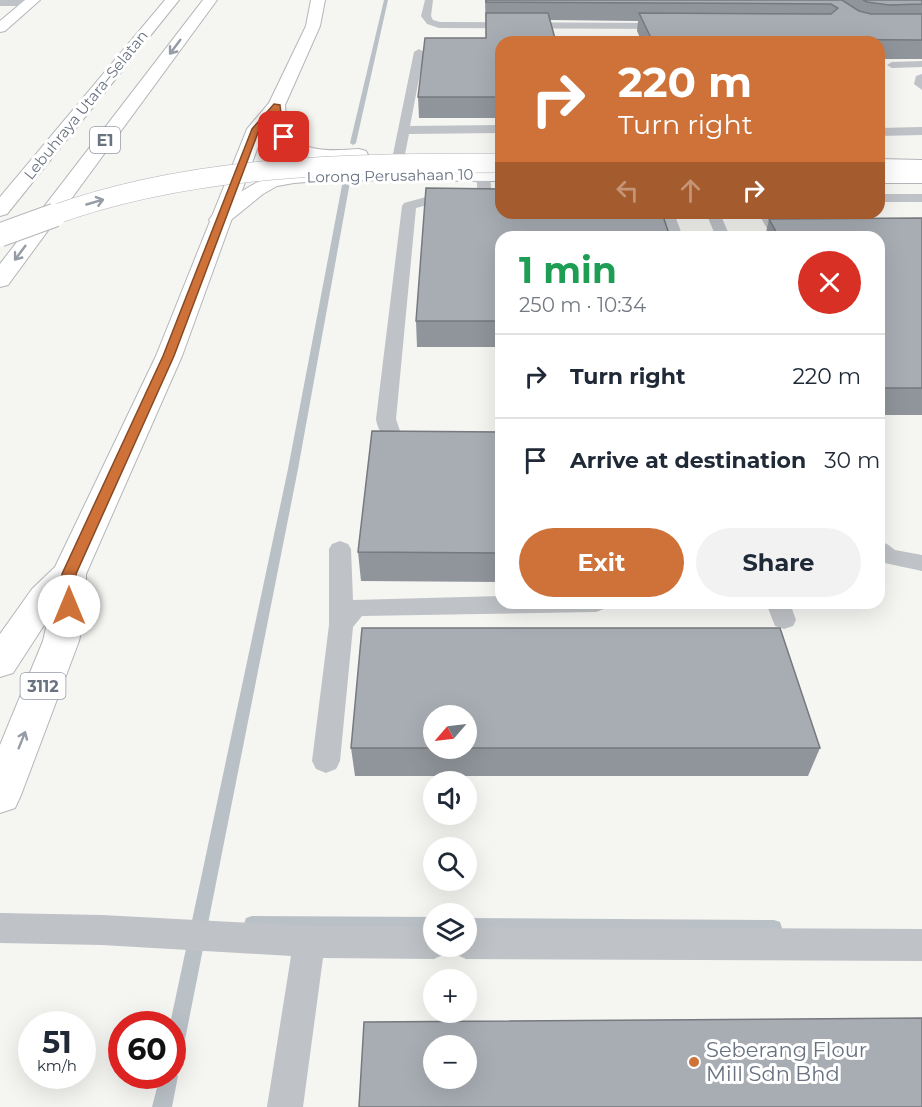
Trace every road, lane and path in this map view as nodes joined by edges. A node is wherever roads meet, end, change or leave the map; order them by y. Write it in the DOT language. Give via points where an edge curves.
graph roads {
  1 [pos="172,0"];
  2 [pos="210,0"];
  3 [pos="318,0"];
  4 [pos="429,0"];
  5 [pos="32,1"];
  6 [pos="0,2"];
  7 [pos="329,11"];
  8 [pos="313,26"];
  9 [pos="674,26"];
  10 [pos="0,28"];
  11 [pos="419,52"];
  12 [pos="922,64"];
  13 [pos="892,65"];
  14 [pos="922,78"];
  15 [pos="922,87"];
  16 [pos="277,105"];
  17 [pos="495,129"];
  18 [pos="404,130"];
  19 [pos="922,131"];
  20 [pos="885,132"];
  21 [pos="399,154"];
  22 [pos="495,154"];
  23 [pos="885,155"];
  24 [pos="922,155"];
  25 [pos="495,163"];
  26 [pos="885,165"];
  27 [pos="922,166"];
  28 [pos="492,175"];
  29 [pos="885,177"];
  30 [pos="922,177"];
  31 [pos="885,198"];
  32 [pos="922,198"];
  33 [pos="493,201"];
  34 [pos="0,210"];
  35 [pos="219,220"];
  36 [pos="0,236"];
  37 [pos="0,280"];
  38 [pos="426,447"];
  39 [pos="340,549"];
  40 [pos="885,554"];
  41 [pos="922,563"];
  42 [pos="69,574"];
  43 [pos="495,605"];
  44 [pos="341,625"];
  45 [pos="0,663"];
  46 [pos="326,761"];
  47 [pos="0,795"];
  48 [pos="0,928"];
  49 [pos="309,942"];
  50 [pos="423,943"];
  51 [pos="477,943"];
  52 [pos="922,945"];
  53 [pos="285,1107"];
  1 -- 34 [label="main road, Lebuhraya Utara–Selatan / E1"];
  2 -- 37 [label="main road, Lebuhraya Utara–Selatan / E1, one-way"];
  3 -- 8 [label="main road, 3112"];
  4 -- 9 [label="lane" via="426,16 430,22 439,24"];
  5 -- 6 [label="street"];
  5 -- 10 [label="main road"];
  7 -- 8 [label="main road"];
  8 -- 16 [label="main road, 3112"];
  11 -- 18 [label="lane"];
  12 -- 13 [label="lane"];
  14 -- 15 [label="lane" via="918,84"];
  16 -- 21 [label="main road, Lorong Perusahaan 10" via="281,133 296,148 328,154"];
  16 -- 35 [label="main road, 3112" via="256,129"];
  17 -- 18 [label="lane"];
  18 -- 21 [label="lane"];
  19 -- 20 [label="lane"];
  21 -- 22 [label="main road, Lorong Perusahaan 10"];
  23 -- 24 [label="main road"];
  36 -- 25 [label="main road, one-way, bridge" via="118,196 240,172 359,164"];
  26 -- 27 [label="main road"];
  28 -- 33 [label="lane"];
  28 -- 35 [label="main road, Lorong Perusahaan 10" via="294,177 256,190"];
  29 -- 30 [label="main road"];
  31 -- 32 [label="lane"];
  33 -- 38 [label="lane" via="426,201 409,206 386,419 392,436 411,446"];
  35 -- 42 [label="main road, 3112" via="169,356"];
  39 -- 44 [label="lane"];
  40 -- 41 [label="lane"];
  42 -- 45 [label="main road, 3112" via="44,598"];
  47 -- 42 [label="main road, 3112, one-way" via="61,641 69,606"];
  43 -- 44 [label="lane" via="356,608"];
  44 -- 46 [label="lane"];
  48 -- 49 [label="lane"];
  49 -- 50 [label="lane"];
  49 -- 53 [label="lane"];
  51 -- 52 [label="lane"];
}
